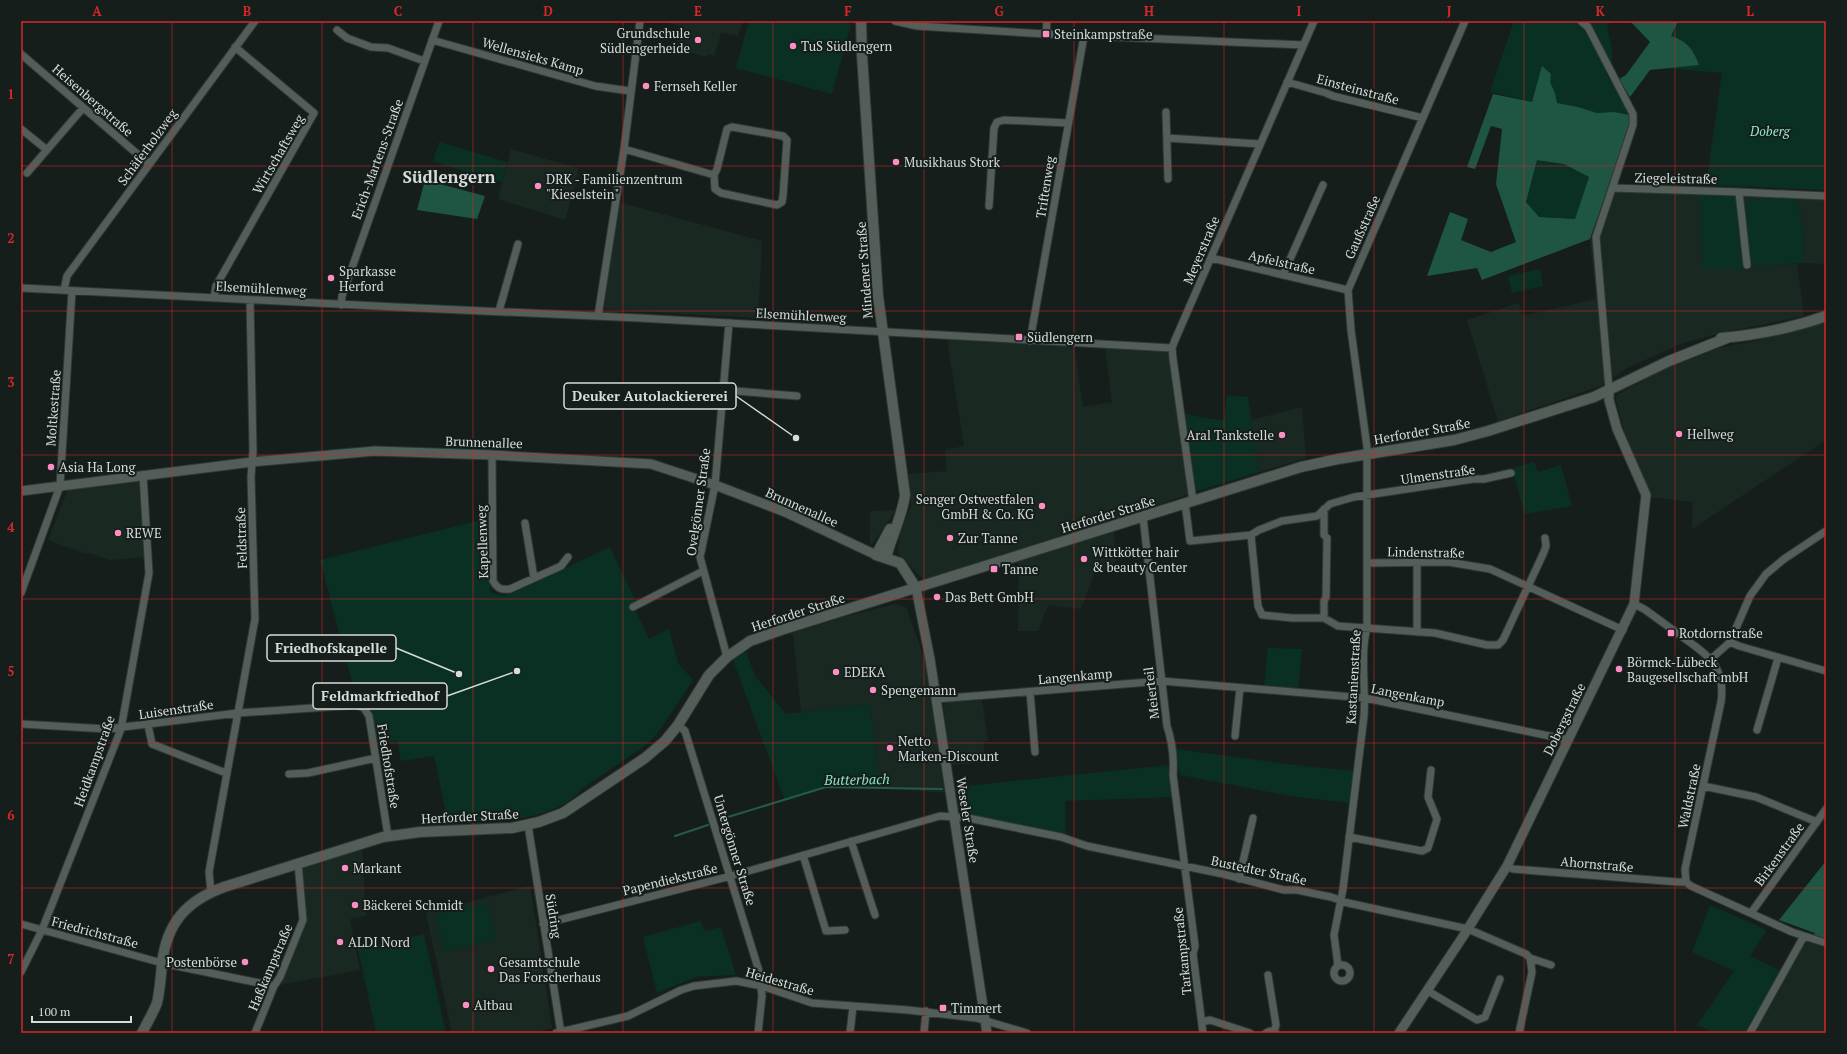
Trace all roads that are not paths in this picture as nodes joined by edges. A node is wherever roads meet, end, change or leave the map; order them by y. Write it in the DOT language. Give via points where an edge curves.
graph roads {
  1 [pos="255,21"];
  2 [pos="439,21"];
  3 [pos="640,21"];
  4 [pos="861,21"];
  5 [pos="895,21"];
  6 [pos="1048,21"];
  7 [pos="1314,21"];
  8 [pos="1465,21"];
  9 [pos="1581,21"];
  10 [pos="917,23"];
  11 [pos="337,30"];
  12 [pos="1046,34"];
  13 [pos="1084,36"];
  14 [pos="432,40"];
  15 [pos="1303,45"];
  16 [pos="235,47"];
  17 [pos="21,54"];
  18 [pos="424,61"];
  19 [pos="1287,82"];
  20 [pos="630,91"];
  21 [pos="84,108"];
  22 [pos="1166,112"];
  23 [pos="1423,118"];
  24 [pos="1068,123"];
  25 [pos="21,129"];
  26 [pos="1167,138"];
  27 [pos="1260,144"];
  28 [pos="624,149"];
  29 [pos="47,150"];
  30 [pos="149,164"];
  31 [pos="27,174"];
  32 [pos="714,175"];
  33 [pos="1168,179"];
  34 [pos="1323,185"];
  35 [pos="1613,188"];
  36 [pos="1739,192"];
  37 [pos="1826,196"];
  38 [pos="989,206"];
  39 [pos="518,244"];
  40 [pos="1211,258"];
  41 [pos="1747,265"];
  42 [pos="1283,275"];
  43 [pos="21,288"];
  44 [pos="64,290"];
  45 [pos="72,290"];
  46 [pos="1348,290"];
  47 [pos="214,298"];
  48 [pos="250,300"];
  49 [pos="340,304"];
  50 [pos="499,311"];
  51 [pos="598,316"];
  52 [pos="1826,316"];
  53 [pos="728,322"];
  54 [pos="882,332"];
  55 [pos="1030,341"];
  56 [pos="1172,348"];
  57 [pos="1609,389"];
  58 [pos="723,390"];
  59 [pos="797,396"];
  60 [pos="1367,454"];
  61 [pos="492,455"];
  62 [pos="252,462"];
  63 [pos="1511,473"];
  64 [pos="143,475"];
  65 [pos="715,485"];
  66 [pos="60,486"];
  67 [pos="21,491"];
  68 [pos="1367,496"];
  69 [pos="1189,502"];
  70 [pos="1324,509"];
  71 [pos="901,514"];
  72 [pos="1143,517"];
  73 [pos="525,523"];
  74 [pos="1826,531"];
  75 [pos="1251,535"];
  76 [pos="1545,538"];
  77 [pos="876,555"];
  78 [pos="568,557"];
  79 [pos="886,558"];
  80 [pos="1417,562"];
  81 [pos="1368,563"];
  82 [pos="703,571"];
  83 [pos="534,578"];
  84 [pos="1529,586"];
  85 [pos="916,588"];
  86 [pos="21,593"];
  87 [pos="1634,604"];
  88 [pos="633,607"];
  89 [pos="1324,618"];
  90 [pos="1367,629"];
  91 [pos="1623,630"];
  92 [pos="1417,632"];
  93 [pos="1730,642"];
  94 [pos="727,657"];
  95 [pos="1778,658"];
  96 [pos="1711,659"];
  97 [pos="1826,671"];
  98 [pos="1162,682"];
  99 [pos="1240,688"];
  100 [pos="1030,692"];
  101 [pos="1366,698"];
  102 [pos="936,699"];
  103 [pos="238,713"];
  104 [pos="21,724"];
  105 [pos="148,725"];
  106 [pos="678,725"];
  107 [pos="121,729"];
  108 [pos="1757,730"];
  109 [pos="1235,736"];
  110 [pos="1569,740"];
  111 [pos="1035,752"];
  112 [pos="376,758"];
  113 [pos="1431,770"];
  114 [pos="226,773"];
  115 [pos="289,774"];
  116 [pos="1703,786"];
  117 [pos="1826,808"];
  118 [pos="955,817"];
  119 [pos="1253,818"];
  120 [pos="1817,822"];
  121 [pos="528,825"];
  122 [pos="388,836"];
  123 [pos="1349,837"];
  124 [pos="851,841"];
  125 [pos="803,855"];
  126 [pos="298,863"];
  127 [pos="1184,866"];
  128 [pos="1507,866"];
  129 [pos="731,876"];
  130 [pos="1239,879"];
  131 [pos="1686,882"];
  132 [pos="211,892"];
  133 [pos="1341,900"];
  134 [pos="1751,913"];
  135 [pos="875,915"];
  136 [pos="21,924"];
  137 [pos="543,924"];
  138 [pos="1468,929"];
  139 [pos="42,930"];
  140 [pos="845,930"];
  141 [pos="1804,936"];
  142 [pos="1826,943"];
  143 [pos="1530,958"];
  144 [pos="162,963"];
  145 [pos="1551,965"];
  146 [pos="1338,966"];
  147 [pos="21,972"];
  148 [pos="1268,975"];
  149 [pos="1500,979"];
  150 [pos="274,986"];
  151 [pos="762,986"];
  152 [pos="1428,991"];
  153 [pos="853,1006"];
  154 [pos="926,1011"];
  155 [pos="985,1019"];
  156 [pos="1202,1022"];
  157 [pos="1275,1032"];
  158 [pos="142,1033"];
  159 [pos="255,1033"];
  160 [pos="559,1033"];
  161 [pos="758,1033"];
  162 [pos="850,1033"];
  163 [pos="924,1033"];
  164 [pos="987,1033"];
  165 [pos="1028,1033"];
  166 [pos="1203,1033"];
  167 [pos="1250,1033"];
  168 [pos="1266,1033"];
  169 [pos="1399,1033"];
  170 [pos="1519,1033"];
  171 [pos="1750,1033"];
  1 -- 16 [label="street, Schäferholzweg"];
  2 -- 14 [label="street, Erich-Martens-Straße"];
  3 -- 20 [label="street"];
  4 -- 54 [label="main road, Mindener Straße"];
  5 -- 10 [label="street"];
  6 -- 12 [label="street"];
  7 -- 15 [label="street, Meyerstraße"];
  8 -- 23 [label="street, Gaußstraße"];
  9 -- 35 [label="street" via="1588,27 1633,114 1633,125"];
  10 -- 12 [label="street"];
  11 -- 18 [label="street" via="347,38 371,47 388,48"];
  12 -- 13 [label="street"];
  13 -- 15 [label="street"];
  13 -- 24 [label="street, Triftenweg"];
  14 -- 18 [label="street, Erich-Martens-Straße"];
  14 -- 20 [label="street, Wellensieks Kamp" via="595,86"];
  15 -- 19 [label="street, Meyerstraße"];
  16 -- 30 [label="street, Schäferholzweg"];
  16 -- 47 [label="street, Wirtschaftsweg" via="314,113 216,286"];
  17 -- 21 [label="street, Heisenbergstraße"];
  18 -- 49 [label="street, Erich-Martens-Straße"];
  19 -- 23 [label="street, Einsteinstraße"];
  19 -- 27 [label="street, Meyerstraße"];
  20 -- 28 [label="street"];
  21 -- 29 [label="street"];
  21 -- 30 [label="street, Heisenbergstraße"];
  22 -- 26 [label="street"];
  23 -- 46 [label="street, Gaußstraße"];
  24 -- 38 [label="street" via="1004,120 997,122 994,128"];
  24 -- 55 [label="street, Triftenweg"];
  25 -- 29 [label="street"];
  26 -- 27 [label="street"];
  26 -- 33 [label="street"];
  27 -- 40 [label="street, Meyerstraße"];
  28 -- 32 [label="street"];
  28 -- 51 [label="street"];
  29 -- 31 [label="street"];
  30 -- 44 [label="street, Schäferholzweg" via="67,276"];
  32 -- 32 [label="street" via="715,189 721,193 777,205 782,202 783,196 787,140 782,136 732,127 727,129"];
  34 -- 42 [label="street"];
  35 -- 36 [label="street, Ziegeleistraße"];
  35 -- 57 [label="street" via="1596,237"];
  36 -- 37 [label="street, Ziegeleistraße"];
  36 -- 41 [label="street"];
  39 -- 50 [label="street"];
  40 -- 42 [label="street, Apfelstraße"];
  40 -- 56 [label="street, Meyerstraße"];
  42 -- 46 [label="street, Apfelstraße"];
  43 -- 44 [label="street, Elsemühlenweg"];
  44 -- 45 [label="street, Elsemühlenweg"];
  45 -- 47 [label="street, Elsemühlenweg"];
  45 -- 66 [label="street, Moltkestraße"];
  46 -- 60 [label="street, Gaußstraße"];
  47 -- 48 [label="street, Elsemühlenweg"];
  48 -- 49 [label="street, Elsemühlenweg"];
  48 -- 62 [label="street, Feldstraße"];
  49 -- 50 [label="street, Elsemühlenweg"];
  50 -- 51 [label="street, Elsemühlenweg"];
  51 -- 53 [label="street, Elsemühlenweg"];
  52 -- 57 [label="main road, Herforder Straße" via="1778,330 1727,338"];
  53 -- 54 [label="street, Elsemühlenweg"];
  53 -- 58 [label="street, Ovelgönner Straße"];
  54 -- 55 [label="street, Elsemühlenweg"];
  54 -- 71 [label="main road, Mindener Straße" via="905,495"];
  55 -- 56 [label="street, Elsemühlenweg"];
  56 -- 69 [label="street"];
  57 -- 60 [label="main road, Herforder Straße" via="1594,397 1488,431 1454,440"];
  57 -- 87 [label="street, Dobergstraße" via="1609,400 1617,429 1646,495"];
  58 -- 59 [label="street"];
  58 -- 65 [label="street, Ovelgönner Straße"];
  60 -- 68 [label="street, Kastanienstraße"];
  60 -- 69 [label="main road, Herforder Straße" via="1301,468"];
  61 -- 62 [label="street, Brunnenallee" via="375,451"];
  61 -- 65 [label="street, Brunnenallee" via="650,464"];
  61 -- 83 [label="street, Kapellenweg" via="493,581 503,590"];
  62 -- 64 [label="street, Brunnenallee"];
  62 -- 103 [label="street, Feldstraße" via="255,619"];
  63 -- 68 [label="street, Ulmenstraße"];
  64 -- 66 [label="street, Brunnenallee"];
  64 -- 107 [label="street, Heidkampstraße" via="149,573"];
  65 -- 77 [label="street, Brunnenallee" via="785,512"];
  65 -- 82 [label="street, Ovelgönner Straße" via="700,557"];
  66 -- 67 [label="street, Brunnenallee"];
  66 -- 86 [label="street, Moltkestraße"];
  68 -- 70 [label="street, Ulmenstraße" via="1330,504"];
  68 -- 81 [label="street, Kastanienstraße"];
  69 -- 72 [label="main road, Herforder Straße"];
  69 -- 75 [label="street" via="1190,541"];
  70 -- 75 [label="street, Ulmenstraße" via="1317,516 1282,521"];
  70 -- 89 [label="street" via="1324,535 1327,538"];
  71 -- 77 [label="main road, Mindener Straße"];
  71 -- 79 [label="main road, Mindener Straße"];
  72 -- 85 [label="main road, Herforder Straße"];
  72 -- 98 [label="street, Meierteil"];
  73 -- 83 [label="street"];
  74 -- 93 [label="street" via="1766,574 1750,596"];
  75 -- 89 [label="street" via="1258,606 1262,615"];
  76 -- 84 [label="street" via="1544,552"];
  77 -- 79 [label="main road, Brunnenallee"];
  78 -- 83 [label="street, Kapellenweg" via="561,566"];
  79 -- 85 [label="main road, Brunnenallee" via="900,563"];
  80 -- 81 [label="street, Lindenstraße"];
  80 -- 84 [label="street, Lindenstraße" via="1473,565 1490,569"];
  80 -- 92 [label="street"];
  81 -- 90 [label="street, Kastanienstraße"];
  82 -- 88 [label="street"];
  82 -- 94 [label="street, Ovelgönner Straße"];
  84 -- 91 [label="street, Lindenstraße"];
  84 -- 92 [label="street" via="1503,640 1498,645"];
  85 -- 94 [label="main road, Herforder Straße" via="750,641"];
  85 -- 102 [label="street, Weseler Straße"];
  87 -- 91 [label="street, Dobergstraße"];
  87 -- 96 [label="street, Waldstraße"];
  89 -- 90 [label="street" via="1338,626"];
  90 -- 92 [label="street"];
  90 -- 101 [label="street, Kastanienstraße" via="1364,638"];
  91 -- 110 [label="street, Dobergstraße"];
  93 -- 95 [label="street"];
  93 -- 96 [label="street"];
  94 -- 106 [label="main road, Herforder Straße" via="703,684"];
  95 -- 97 [label="street"];
  95 -- 108 [label="street"];
  96 -- 116 [label="street, Waldstraße" via="1720,676 1722,692"];
  98 -- 99 [label="street, Langenkamp"];
  98 -- 100 [label="street, Langenkamp"];
  98 -- 127 [label="street, Meierteil"];
  99 -- 101 [label="street, Langenkamp"];
  99 -- 109 [label="street"];
  100 -- 102 [label="street, Langenkamp"];
  100 -- 111 [label="street"];
  101 -- 110 [label="street, Langenkamp"];
  101 -- 123 [label="street, Kastanienstraße"];
  102 -- 118 [label="street, Weseler Straße"];
  103 -- 105 [label="street, Luisenstraße"];
  103 -- 112 [label="street, Friedhofstraße" via="356,706 364,708 369,716"];
  103 -- 114 [label="street, Feldstraße"];
  104 -- 107 [label="street, Luisenstraße"];
  105 -- 107 [label="street, Luisenstraße"];
  105 -- 114 [label="street" via="152,744"];
  106 -- 121 [label="main road, Herforder Straße" via="665,742 651,754 563,813"];
  106 -- 129 [label="street, Untergönner Straße" via="685,730"];
  107 -- 139 [label="street, Heidkampstraße"];
  110 -- 128 [label="street, Dobergstraße"];
  112 -- 115 [label="street" via="308,773"];
  112 -- 122 [label="street, Friedhofstraße"];
  113 -- 123 [label="street" via="1428,797 1437,819 1428,848 1422,851"];
  114 -- 132 [label="street, Feldstraße" via="209,872"];
  116 -- 120 [label="street" via="1756,798"];
  116 -- 131 [label="street, Waldstraße" via="1685,868"];
  117 -- 120 [label="street, Birkenstraße"];
  118 -- 124 [label="street, Papendiekstraße" via="940,816"];
  118 -- 127 [label="street, Bustedter Straße" via="1061,837 1087,846"];
  118 -- 155 [label="street, Weseler Straße"];
  119 -- 130 [label="street"];
  120 -- 134 [label="street, Birkenstraße"];
  121 -- 122 [label="main road, Herforder Straße"];
  121 -- 137 [label="street, Südring"];
  122 -- 126 [label="main road, Herforder Straße"];
  123 -- 133 [label="street, Kastanienstraße"];
  124 -- 125 [label="street, Papendiekstraße"];
  124 -- 135 [label="street"];
  125 -- 129 [label="street, Papendiekstraße"];
  125 -- 140 [label="street" via="826,931"];
  126 -- 132 [label="main road, Herforder Straße"];
  126 -- 150 [label="street, Haßkampstraße" via="303,920"];
  127 -- 130 [label="street, Bustedter Straße"];
  127 -- 156 [label="street, Tarkampstraße"];
  128 -- 131 [label="street, Ahornstraße" via="1513,869"];
  128 -- 138 [label="street, Dobergstraße"];
  129 -- 137 [label="street, Papendiekstraße"];
  129 -- 151 [label="street, Untergönner Straße"];
  130 -- 133 [label="street, Bustedter Straße"];
  131 -- 134 [label="street"];
  132 -- 144 [label="main road, Herforder Straße" via="188,907 177,919 166,941"];
  133 -- 138 [label="street, Bustedter Straße"];
  133 -- 146 [label="street, Kastanienstraße" via="1334,935"];
  134 -- 141 [label="street"];
  136 -- 139 [label="street, Friedrichstraße"];
  137 -- 160 [label="street, Südring"];
  138 -- 143 [label="street, Bustedter Straße"];
  138 -- 152 [label="street, Dobergstraße"];
  139 -- 144 [label="street, Friedrichstraße"];
  139 -- 147 [label="street, Heidkampstraße"];
  141 -- 142 [label="street"];
  141 -- 171 [label="street"];
  143 -- 145 [label="street, Bustedter Straße"];
  143 -- 170 [label="street" via="1532,972"];
  144 -- 150 [label="street, Friedrichstraße"];
  144 -- 158 [label="main road, Herforder Straße" via="157,1002"];
  148 -- 157 [label="street"];
  149 -- 152 [label="street" via="1486,1016 1477,1020"];
  150 -- 159 [label="street, Haßkampstraße"];
  151 -- 153 [label="street, Heidestraße" via="812,1004"];
  151 -- 160 [label="street, Heidestraße" via="736,981 694,986 628,1016"];
  151 -- 161 [label="street, Untergönner Straße"];
  152 -- 169 [label="street, Dobergstraße"];
  153 -- 154 [label="street, Heidestraße"];
  153 -- 162 [label="street"];
  154 -- 155 [label="street, Heidestraße"];
  154 -- 163 [label="street"];
  155 -- 164 [label="street, Weseler Straße"];
  155 -- 165 [label="street, Heidestraße"];
  156 -- 166 [label="street, Tarkampstraße"];
  156 -- 167 [label="street" via="1210,1020"];
  157 -- 168 [label="street"];
}
